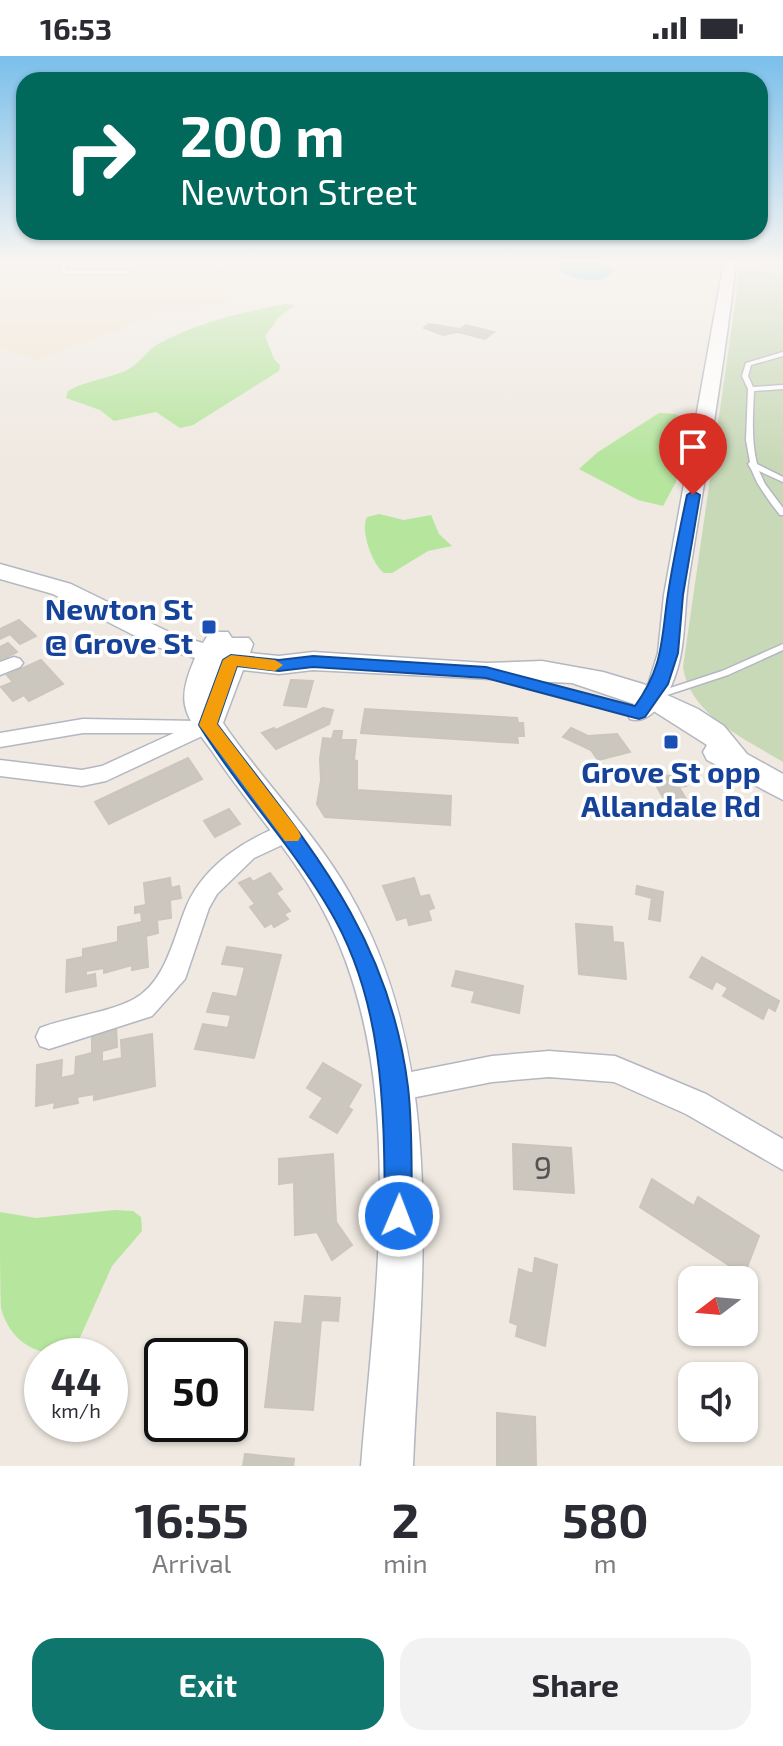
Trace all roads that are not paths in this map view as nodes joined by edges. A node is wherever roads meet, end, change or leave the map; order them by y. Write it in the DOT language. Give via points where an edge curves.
graph roads {
  1 [pos="719,328"];
  2 [pos="783,354"];
  3 [pos="783,387"];
  4 [pos="751,389"];
  5 [pos="751,464"];
  6 [pos="783,480"];
  7 [pos="783,513"];
  8 [pos="0,558"];
  9 [pos="0,571"];
  10 [pos="783,647"];
  11 [pos="225,650"];
  12 [pos="642,701"];
  13 [pos="208,725"];
  14 [pos="0,740"];
  15 [pos="0,768"];
  16 [pos="783,788"];
  17 [pos="289,832"];
  18 [pos="49,1037"];
  19 [pos="396,1088"];
  20 [pos="783,1156"];
  21 [pos="387,1466"];
  1 -- 12 [label="street" via="670,635 638,683"];
  2 -- 4 [label="lane" via="748,364 745,376"];
  3 -- 4 [label="lane"];
  4 -- 5 [label="lane"];
  5 -- 6 [label="lane"];
  5 -- 7 [label="lane" via="763,493"];
  8 -- 11 [label="main road" via="68,575"];
  9 -- 11 [label="main road" via="62,589 140,631"];
  10 -- 12 [label="lane"];
  11 -- 12 [label="main road" via="279,665 313,661 529,676"];
  11 -- 13 [label="main road"];
  12 -- 16 [label="main road"];
  13 -- 14 [label="street" via="83,726"];
  13 -- 15 [label="street" via="106,773 82,778"];
  13 -- 17 [label="main road"];
  17 -- 18 [label="street" via="246,852 209,887 176,971 143,1008"];
  17 -- 19 [label="main road" via="338,905 363,956"];
  19 -- 20 [label="street" via="549,1064 615,1069 696,1104"];
  19 -- 21 [label="main road" via="400,1185"];
}
